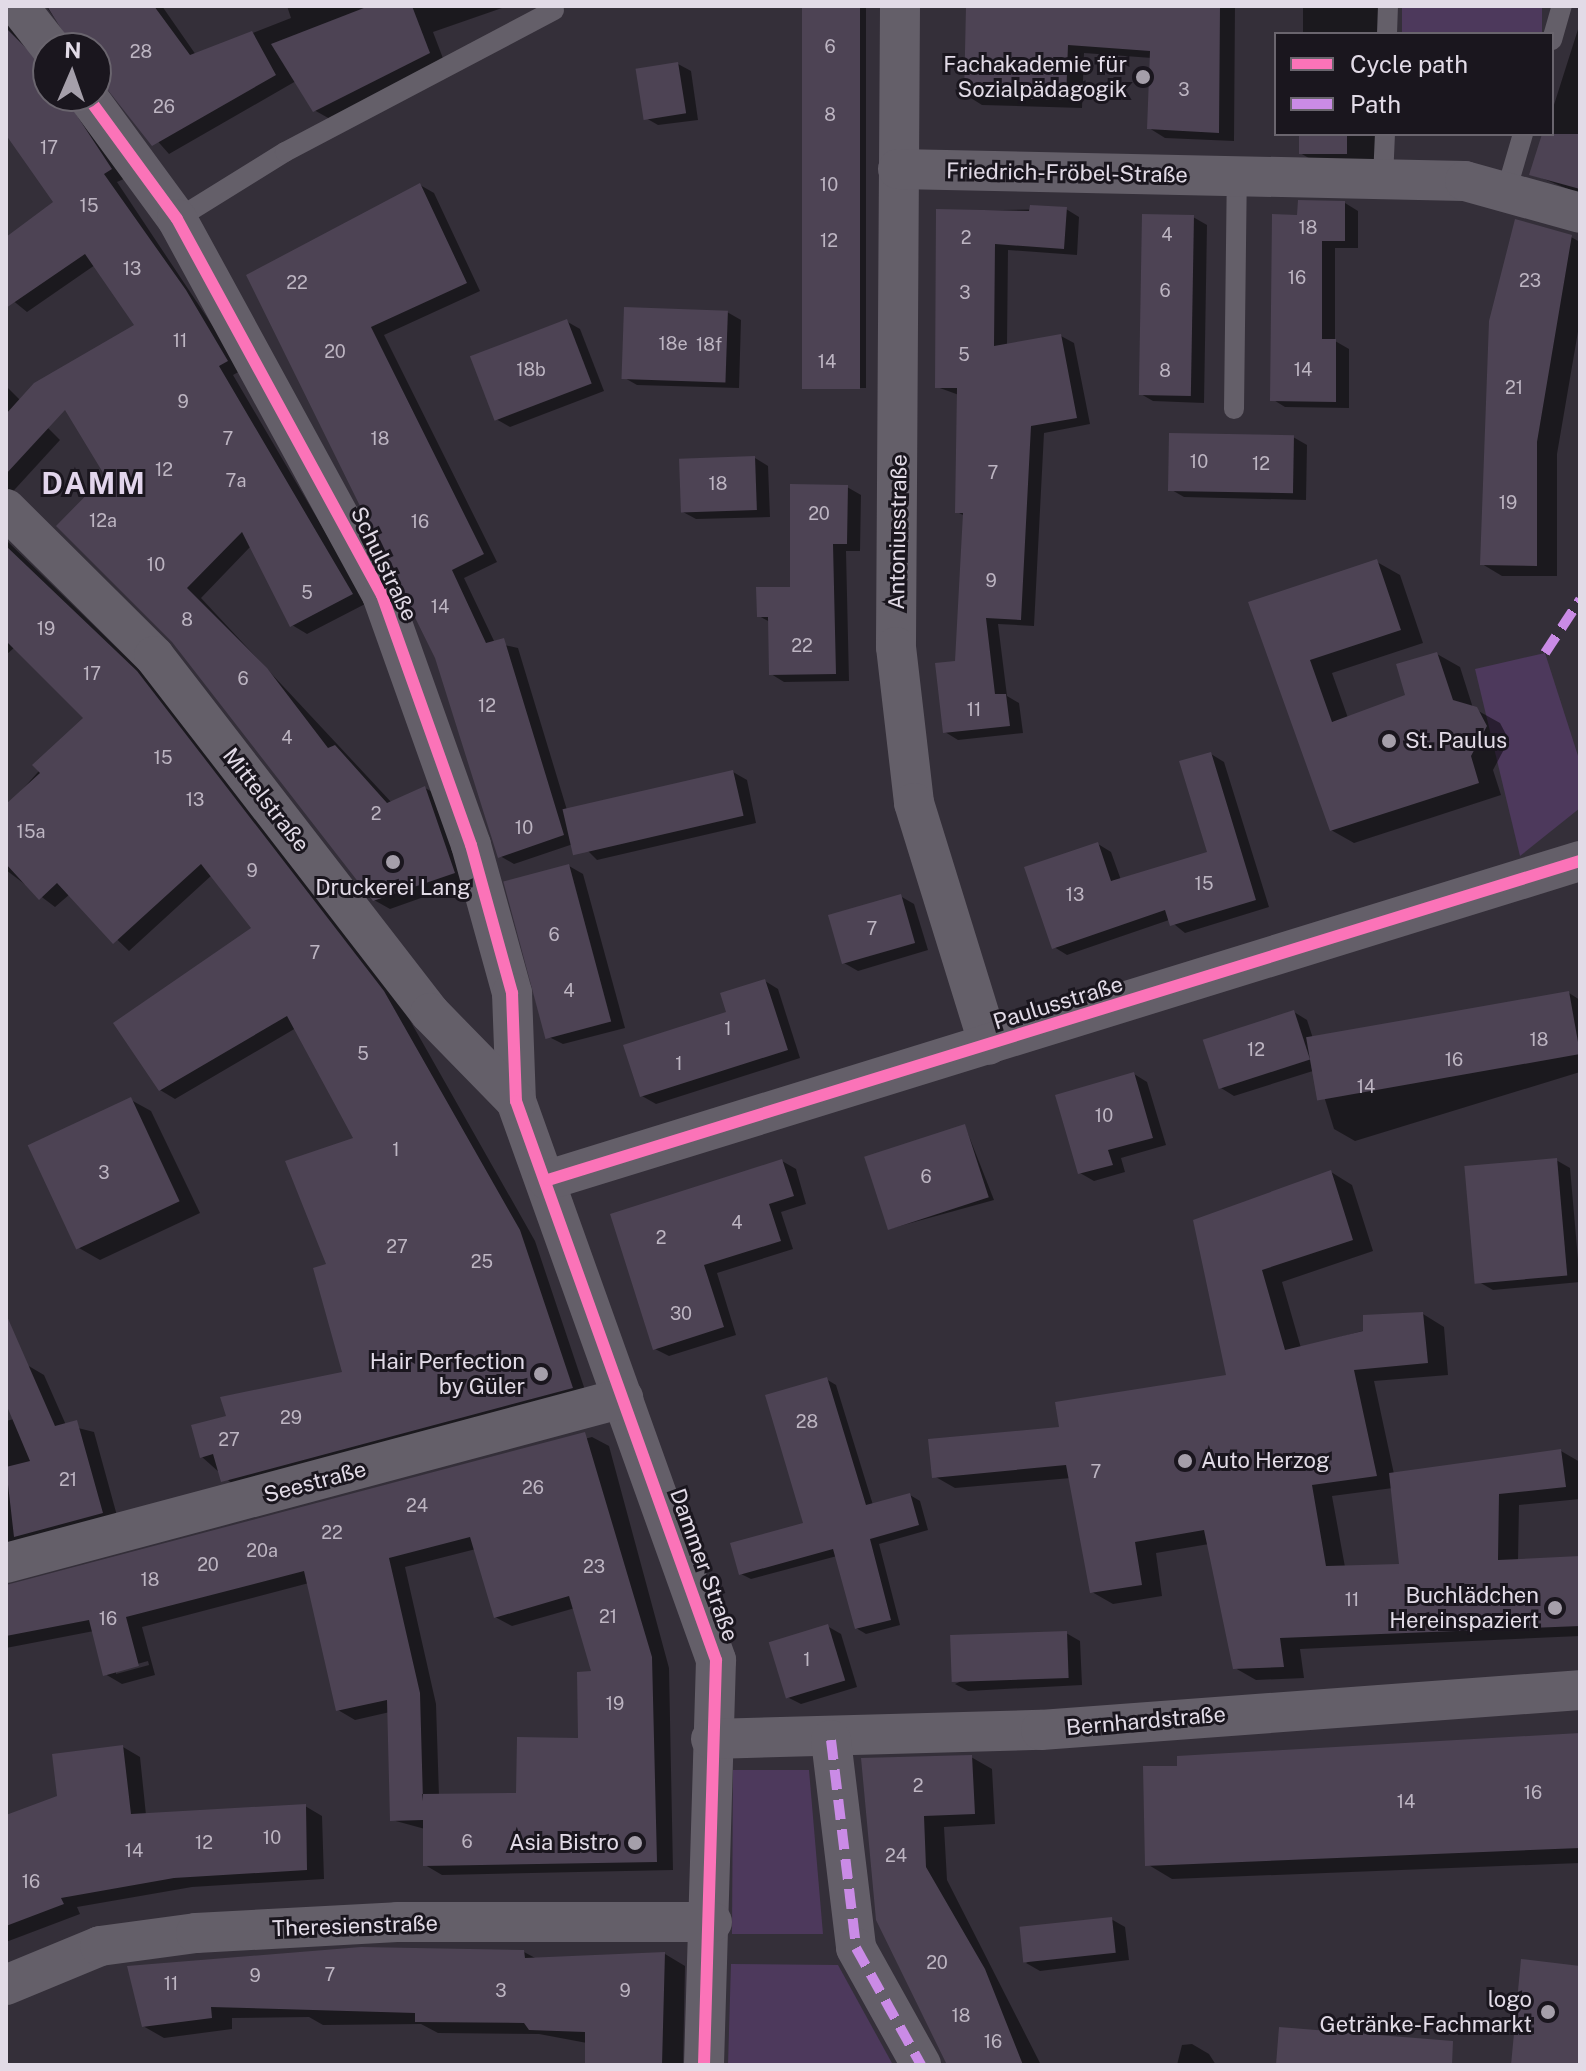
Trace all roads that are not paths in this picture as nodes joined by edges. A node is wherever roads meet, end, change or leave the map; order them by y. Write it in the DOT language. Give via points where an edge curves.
graph roads {
  1 [pos="18,6"];
  2 [pos="900,6"];
  3 [pos="1388,6"];
  4 [pos="1562,6"];
  5 [pos="554,10"];
  6 [pos="38,32"];
  7 [pos="1387,32"];
  8 [pos="1554,33"];
  9 [pos="99,112"];
  10 [pos="1385,136"];
  11 [pos="1522,136"];
  12 [pos="898,169"];
  13 [pos="1237,176"];
  14 [pos="1383,179"];
  15 [pos="1506,192"];
  16 [pos="1580,213"];
  17 [pos="177,219"];
  18 [pos="1234,409"];
  19 [pos="6,509"];
  20 [pos="1580,861"];
  21 [pos="989,1045"];
  22 [pos="516,1101"];
  23 [pos="548,1180"];
  24 [pos="623,1398"];
  25 [pos="6,1563"];
  26 [pos="1580,1690"];
  27 [pos="711,1739"];
  28 [pos="831,1740"];
  29 [pos="712,1922"];
  30 [pos="6,1985"];
  31 [pos="704,2065"];
  32 [pos="921,2065"];
  1 -- 6 [label="street"];
  2 -- 12 [label="street, Antoniusstraße"];
  3 -- 7 [label="lane"];
  4 -- 8 [label="lane"];
  5 -- 17 [label="lane" via="285,152"];
  9 -- 17 [label="street, Schulstraße"];
  10 -- 14 [label="lane"];
  11 -- 15 [label="lane"];
  12 -- 13 [label="street, Friedrich-Fröbel-Straße"];
  12 -- 21 [label="street, Antoniusstraße" via="896,647 914,803"];
  13 -- 14 [label="street, Friedrich-Fröbel-Straße"];
  13 -- 18 [label="lane"];
  14 -- 15 [label="street, Friedrich-Fröbel-Straße" via="1465,181"];
  15 -- 16 [label="street, Friedrich-Fröbel-Straße"];
  17 -- 22 [label="street, Schulstraße" via="382,595 422,696 512,993"];
  19 -- 22 [label="street, Mittelstraße" via="154,656 430,1013"];
  20 -- 21 [label="street, Paulusstraße"];
  21 -- 23 [label="street, Paulusstraße"];
  22 -- 23 [label="street, Dammer Straße"];
  23 -- 24 [label="street, Dammer Straße"];
  24 -- 25 [label="street, Seestraße"];
  24 -- 27 [label="street, Dammer Straße" via="716,1660"];
  26 -- 28 [label="street, Bernhardstraße"];
  27 -- 28 [label="street, Bernhardstraße"];
  27 -- 29 [label="street, Dammer Straße"];
  28 -- 32 [label="street" via="856,1948"];
  29 -- 30 [label="street, Theresienstraße" via="397,1922 196,1933 100,1946"];
  29 -- 31 [label="street, Dammer Straße" via="704,1950"];
}
